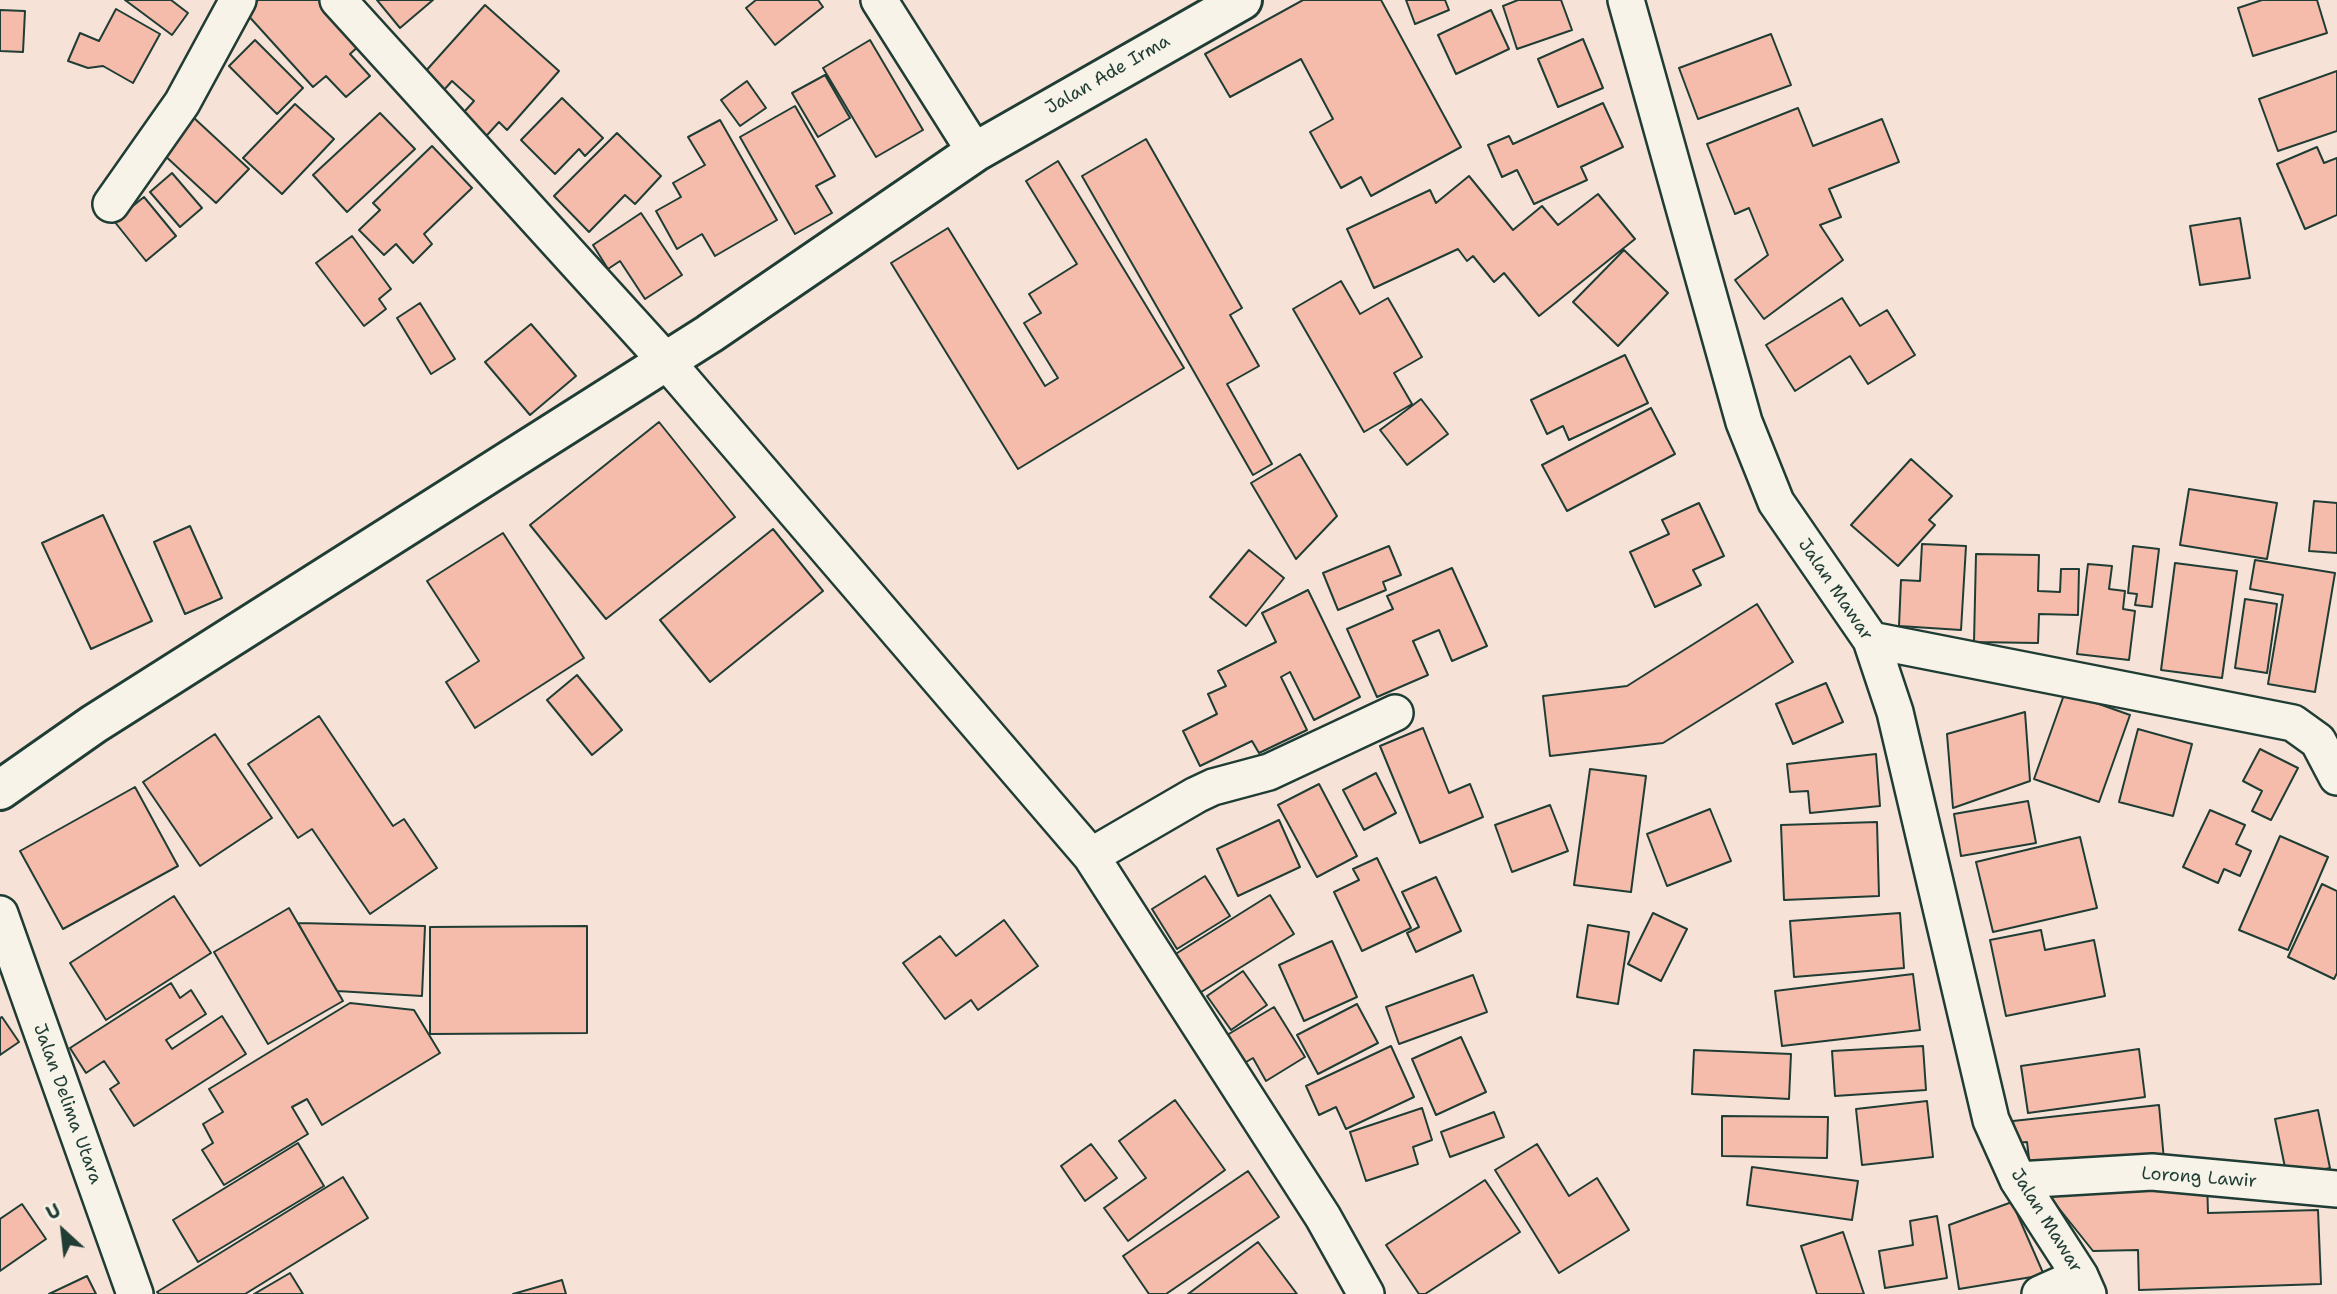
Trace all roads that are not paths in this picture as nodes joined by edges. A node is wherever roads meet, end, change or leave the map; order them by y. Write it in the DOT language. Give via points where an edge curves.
graph roads {
  1 [pos="238,0"];
  2 [pos="338,0"];
  3 [pos="879,0"];
  4 [pos="1242,0"];
  5 [pos="1626,0"];
  6 [pos="975,152"];
  7 [pos="111,204"];
  8 [pos="666,361"];
  9 [pos="1871,640"];
  10 [pos="1395,713"];
  11 [pos="2337,777"];
  12 [pos="0,790"];
  13 [pos="1091,856"];
  14 [pos="0,914"];
  15 [pos="2018,1180"];
  16 [pos="2337,1189"];
  17 [pos="2084,1285"];
  18 [pos="135,1294"];
  19 [pos="1366,1294"];
  20 [pos="2040,1294"];
  1 -- 7 [label="street" via="182,103"];
  2 -- 8 [label="street"];
  3 -- 6 [label="street"];
  4 -- 6 [label="street, Jalan Ade Irma"];
  5 -- 9 [label="street, Jalan Mawar" via="1744,422 1776,502"];
  6 -- 8 [label="street, Jalan Ade Irma"];
  8 -- 12 [label="street, Jalan Ade Irma" via="94,724"];
  8 -- 13 [label="street"];
  9 -- 11 [label="street" via="2292,723 2318,741"];
  9 -- 15 [label="street, Jalan Mawar" via="1895,712 1991,1120"];
  10 -- 13 [label="street" via="1269,772 1213,787"];
  13 -- 19 [label="street" via="1323,1217"];
  14 -- 18 [label="street, Jalan Delima Utara"];
  15 -- 16 [label="street, Lorong Lawir" via="2152,1172"];
  15 -- 17 [label="street, Jalan Mawar"];
  17 -- 20 [label="street"];
}
